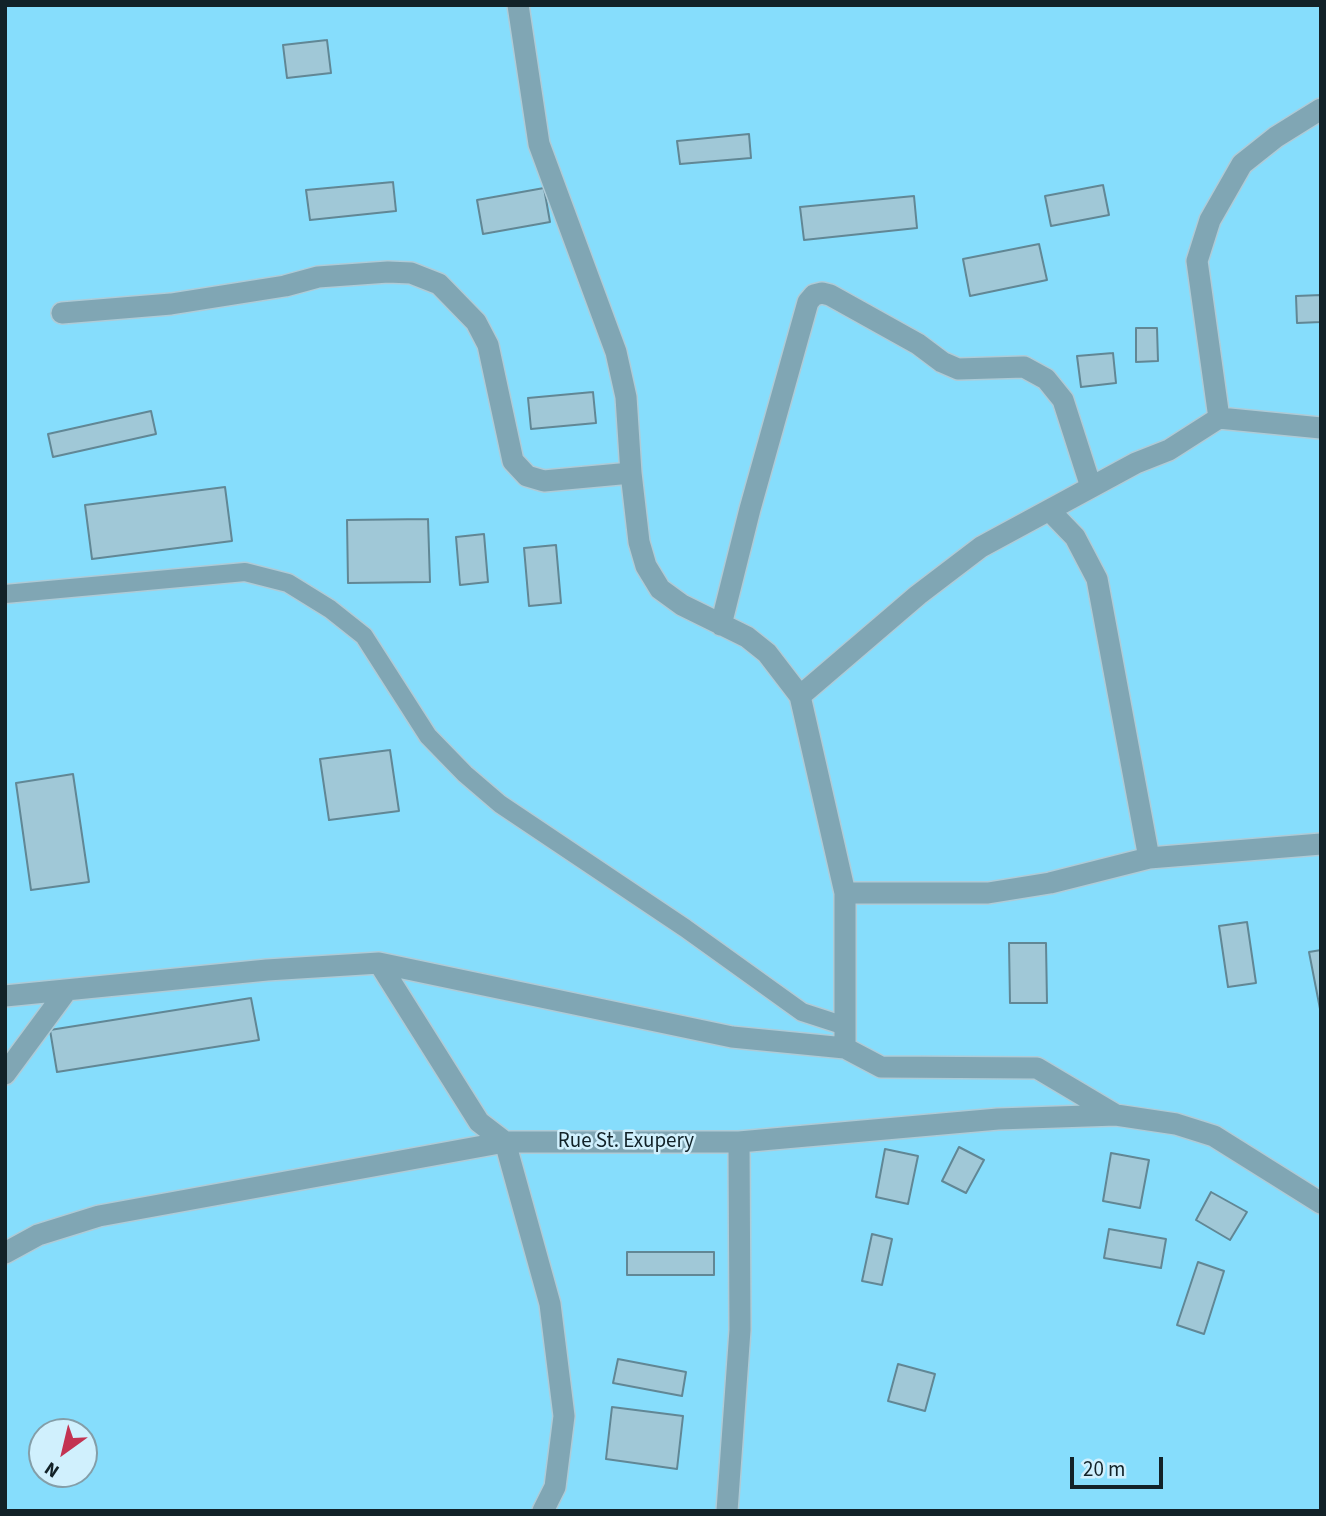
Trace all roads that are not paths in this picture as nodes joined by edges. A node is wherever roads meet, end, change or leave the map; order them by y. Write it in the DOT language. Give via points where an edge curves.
graph roads {
  1 [pos="518,5"];
  2 [pos="1321,109"];
  3 [pos="62,313"];
  4 [pos="1219,418"];
  5 [pos="1321,428"];
  6 [pos="631,474"];
  7 [pos="1091,487"];
  8 [pos="1049,510"];
  9 [pos="5,594"];
  10 [pos="721,625"];
  11 [pos="800,696"];
  12 [pos="1321,844"];
  13 [pos="1149,858"];
  14 [pos="845,893"];
  15 [pos="379,963"];
  16 [pos="66,990"];
  17 [pos="5,996"];
  18 [pos="845,1026"];
  19 [pos="845,1048"];
  20 [pos="5,1074"];
  21 [pos="1116,1115"];
  22 [pos="505,1142"];
  23 [pos="739,1142"];
  24 [pos="1321,1203"];
  25 [pos="5,1253"];
  26 [pos="543,1511"];
  27 [pos="727,1511"];
  1 -- 6 [label="street" via="539,144 617,352 626,397"];
  2 -- 4 [label="street" via="1242,164 1210,220 1197,261"];
  3 -- 6 [label="street" via="171,304 318,277 411,273 439,284 476,322 488,345 513,461 527,476 544,481"];
  4 -- 5 [label="street"];
  4 -- 7 [label="street" via="1169,450"];
  6 -- 10 [label="street" via="646,566 660,589"];
  7 -- 8 [label="street"];
  7 -- 10 [label="street" via="1063,400 1046,379 1024,367 958,369 830,295 814,295 804,315"];
  8 -- 11 [label="street" via="981,547"];
  8 -- 13 [label="street" via="1075,537 1097,579"];
  9 -- 18 [label="lane" via="245,572 288,583 364,636 428,736 500,804 802,1012"];
  10 -- 11 [label="street" via="747,637 766,653"];
  11 -- 14 [label="street"];
  12 -- 13 [label="street"];
  13 -- 14 [label="street" via="988,893"];
  14 -- 18 [label="street"];
  15 -- 16 [label="street"];
  15 -- 19 [label="street" via="732,1037"];
  15 -- 22 [label="street" via="479,1122"];
  16 -- 17 [label="street"];
  16 -- 20 [label="street"];
  18 -- 19 [label="street"];
  19 -- 21 [label="street" via="881,1067 1038,1068"];
  21 -- 23 [label="street, Rue St. Exupery" via="999,1119"];
  21 -- 24 [label="street, Rue St. Exupery" via="1176,1124 1214,1136"];
  22 -- 23 [label="street, Rue St. Exupery"];
  22 -- 25 [label="street, Rue St. Exupery" via="99,1216 38,1235"];
  22 -- 26 [label="street" via="550,1304 564,1416 555,1488"];
  23 -- 27 [label="street" via="740,1330"];
}
